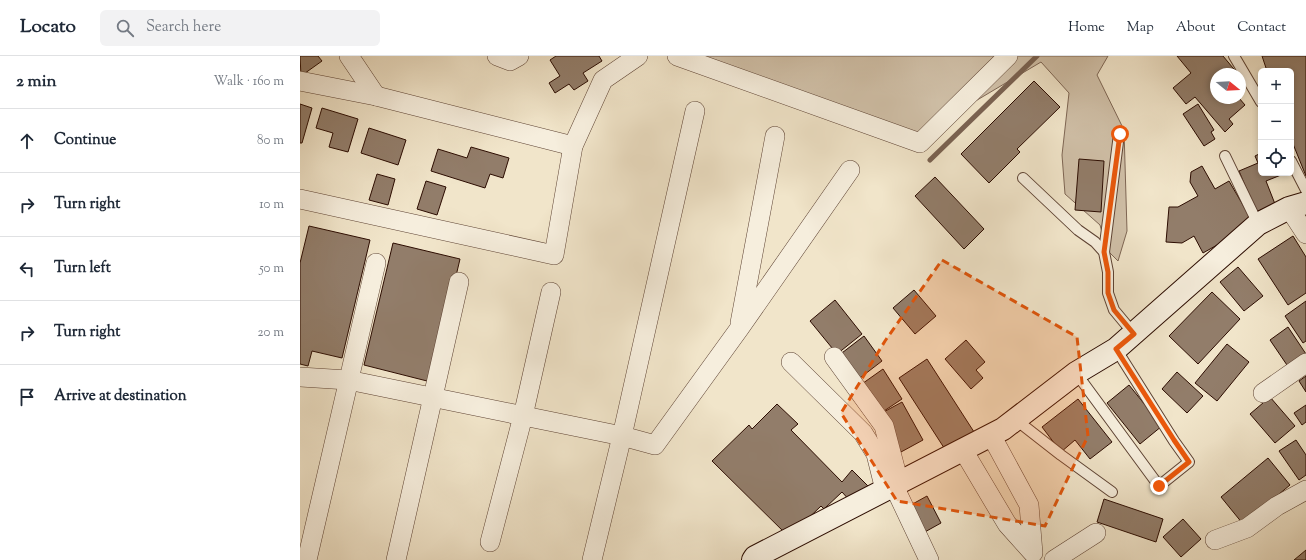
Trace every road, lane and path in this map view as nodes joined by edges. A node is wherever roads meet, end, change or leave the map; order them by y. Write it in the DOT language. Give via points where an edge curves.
graph roads {
  1 [pos="348,56"];
  2 [pos="497,56"];
  3 [pos="519,56"];
  4 [pos="638,56"];
  5 [pos="677,56"];
  6 [pos="1008,56"];
  7 [pos="1234,56"];
  8 [pos="300,81"];
  9 [pos="376,96"];
  10 [pos="1258,97"];
  11 [pos="695,111"];
  12 [pos="1120,134"];
  13 [pos="775,136"];
  14 [pos="573,146"];
  15 [pos="1225,156"];
  16 [pos="1294,167"];
  17 [pos="850,170"];
  18 [pos="1023,178"];
  19 [pos="1306,190"];
  20 [pos="300,199"];
  21 [pos="1297,205"];
  22 [pos="1258,224"];
  23 [pos="1306,234"];
  24 [pos="1104,252"];
  25 [pos="376,263"];
  26 [pos="459,282"];
  27 [pos="551,292"];
  28 [pos="738,329"];
  29 [pos="1134,334"];
  30 [pos="1116,349"];
  31 [pos="834,357"];
  32 [pos="791,362"];
  33 [pos="1306,363"];
  34 [pos="1076,373"];
  35 [pos="300,377"];
  36 [pos="348,380"];
  37 [pos="1263,393"];
  38 [pos="433,398"];
  39 [pos="523,416"];
  40 [pos="1015,419"];
  41 [pos="991,435"];
  42 [pos="622,436"];
  43 [pos="962,450"];
  44 [pos="893,486"];
  45 [pos="1306,490"];
  46 [pos="1112,492"];
  47 [pos="1096,533"];
  48 [pos="1215,540"];
  49 [pos="490,542"];
  50 [pos="1035,556"];
  51 [pos="308,560"];
  52 [pos="396,560"];
  53 [pos="592,560"];
  54 [pos="753,560"];
  55 [pos="929,560"];
  56 [pos="1054,560"];
  1 -- 9 [label="street"];
  2 -- 3 [label="street" via="510,61"];
  4 -- 14 [label="street" via="603,80"];
  5 -- 6 [label="street" via="920,143"];
  7 -- 10 [label="lane"];
  8 -- 9 [label="street"];
  9 -- 14 [label="street"];
  11 -- 42 [label="street"];
  12 -- 24 [label="lane"];
  13 -- 28 [label="street"];
  14 -- 20 [label="street" via="554,255"];
  15 -- 22 [label="lane"];
  16 -- 19 [label="lane"];
  17 -- 28 [label="street"];
  18 -- 24 [label="lane"];
  21 -- 22 [label="street"];
  21 -- 23 [label="street"];
  22 -- 29 [label="street"];
  24 -- 29 [label="lane" via="1108,272 1108,293 1114,310"];
  25 -- 36 [label="street"];
  26 -- 38 [label="street"];
  27 -- 39 [label="street"];
  28 -- 42 [label="street" via="655,445"];
  29 -- 30 [label="street"];
  30 -- 34 [label="street"];
  30 -- 34 [label="lane" via="1189,462 1159,486"];
  31 -- 44 [label="street" via="884,426"];
  32 -- 44 [label="street" via="863,433"];
  33 -- 37 [label="street"];
  34 -- 40 [label="street"];
  35 -- 36 [label="street"];
  36 -- 38 [label="street"];
  36 -- 51 [label="street"];
  38 -- 39 [label="street"];
  38 -- 52 [label="street"];
  39 -- 42 [label="street"];
  39 -- 49 [label="street"];
  40 -- 41 [label="street"];
  40 -- 46 [label="lane"];
  41 -- 43 [label="street"];
  41 -- 50 [label="street" via="1029,505"];
  42 -- 53 [label="street"];
  43 -- 44 [label="street"];
  43 -- 50 [label="street" via="1007,524"];
  44 -- 54 [label="street"];
  44 -- 55 [label="street"];
  45 -- 48 [label="street" via="1277,506 1247,528"];
  47 -- 56 [label="street"];
}
